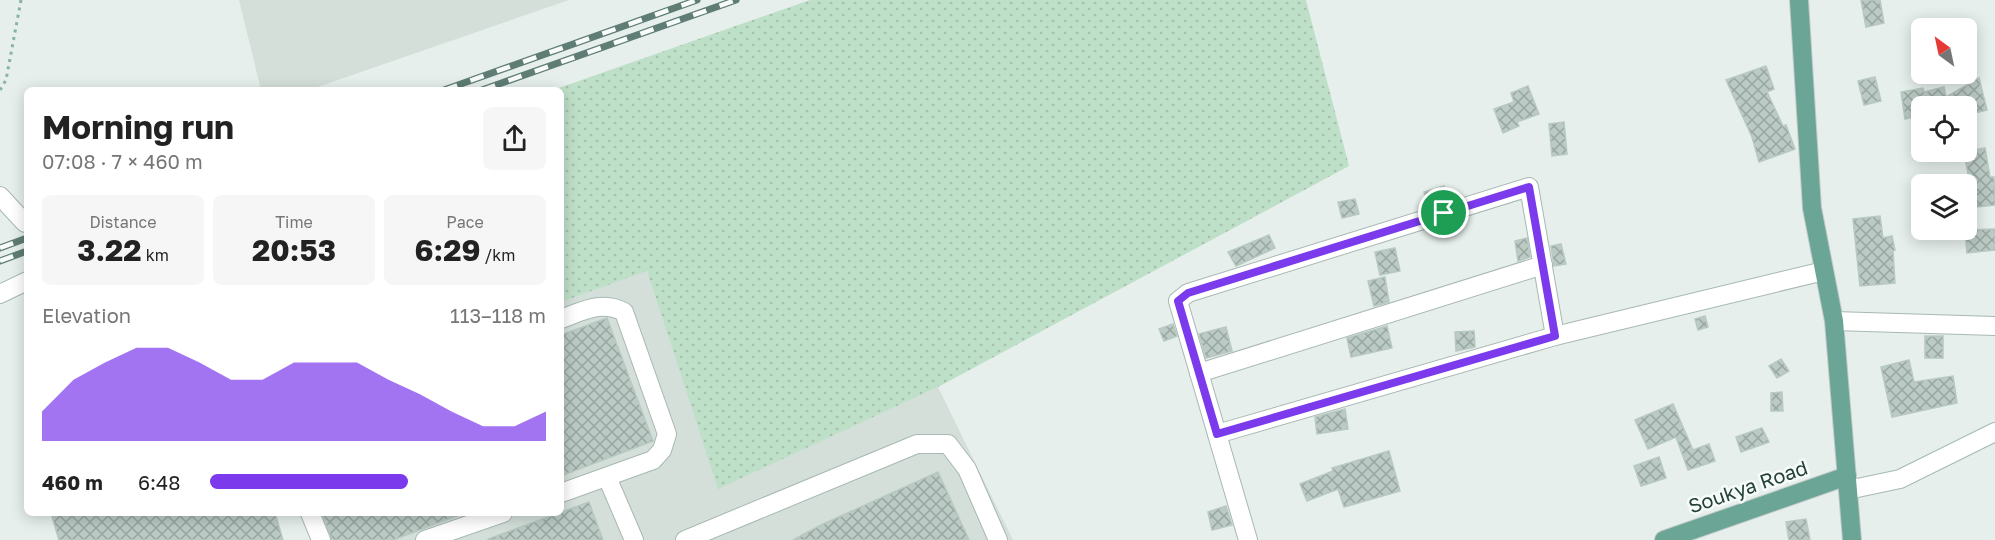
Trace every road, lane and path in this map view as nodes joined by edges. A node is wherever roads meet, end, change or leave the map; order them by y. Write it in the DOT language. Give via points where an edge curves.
graph roads {
  1 [pos="21,0"];
  2 [pos="1798,0"];
  3 [pos="0,90"];
  4 [pos="0,196"];
  5 [pos="24,222"];
  6 [pos="1543,265"];
  7 [pos="1824,271"];
  8 [pos="24,282"];
  9 [pos="0,294"];
  10 [pos="564,318"];
  11 [pos="1834,321"];
  12 [pos="1995,326"];
  13 [pos="1555,336"];
  14 [pos="1199,374"];
  15 [pos="1995,432"];
  16 [pos="1217,434"];
  17 [pos="607,477"];
  18 [pos="1847,483"];
  19 [pos="564,492"];
  20 [pos="311,516"];
  21 [pos="494,516"];
  22 [pos="321,540"];
  23 [pos="425,540"];
  24 [pos="634,540"];
  25 [pos="685,540"];
  26 [pos="998,540"];
  27 [pos="1248,540"];
  28 [pos="1665,540"];
  29 [pos="1852,540"];
  1 -- 3 [label="path" via="6,80"];
  2 -- 7 [label="main road" via="1812,208"];
  4 -- 5 [label="street"];
  6 -- 13 [label="street"];
  6 -- 14 [label="street"];
  6 -- 14 [label="street" via="1529,187 1188,293 1178,301"];
  7 -- 11 [label="main road"];
  7 -- 13 [label="street"];
  8 -- 9 [label="street"];
  10 -- 17 [label="street" via="612,305 624,312 668,434 653,460"];
  11 -- 12 [label="street"];
  11 -- 18 [label="main road"];
  13 -- 16 [label="street"];
  14 -- 16 [label="street"];
  15 -- 18 [label="street" via="1900,479"];
  16 -- 27 [label="street"];
  17 -- 19 [label="street"];
  17 -- 24 [label="street"];
  18 -- 28 [label="main road, Soukya Road"];
  18 -- 29 [label="main road"];
  20 -- 22 [label="street"];
  21 -- 23 [label="street"];
  25 -- 26 [label="street" via="917,444 948,444 967,469"];
}
